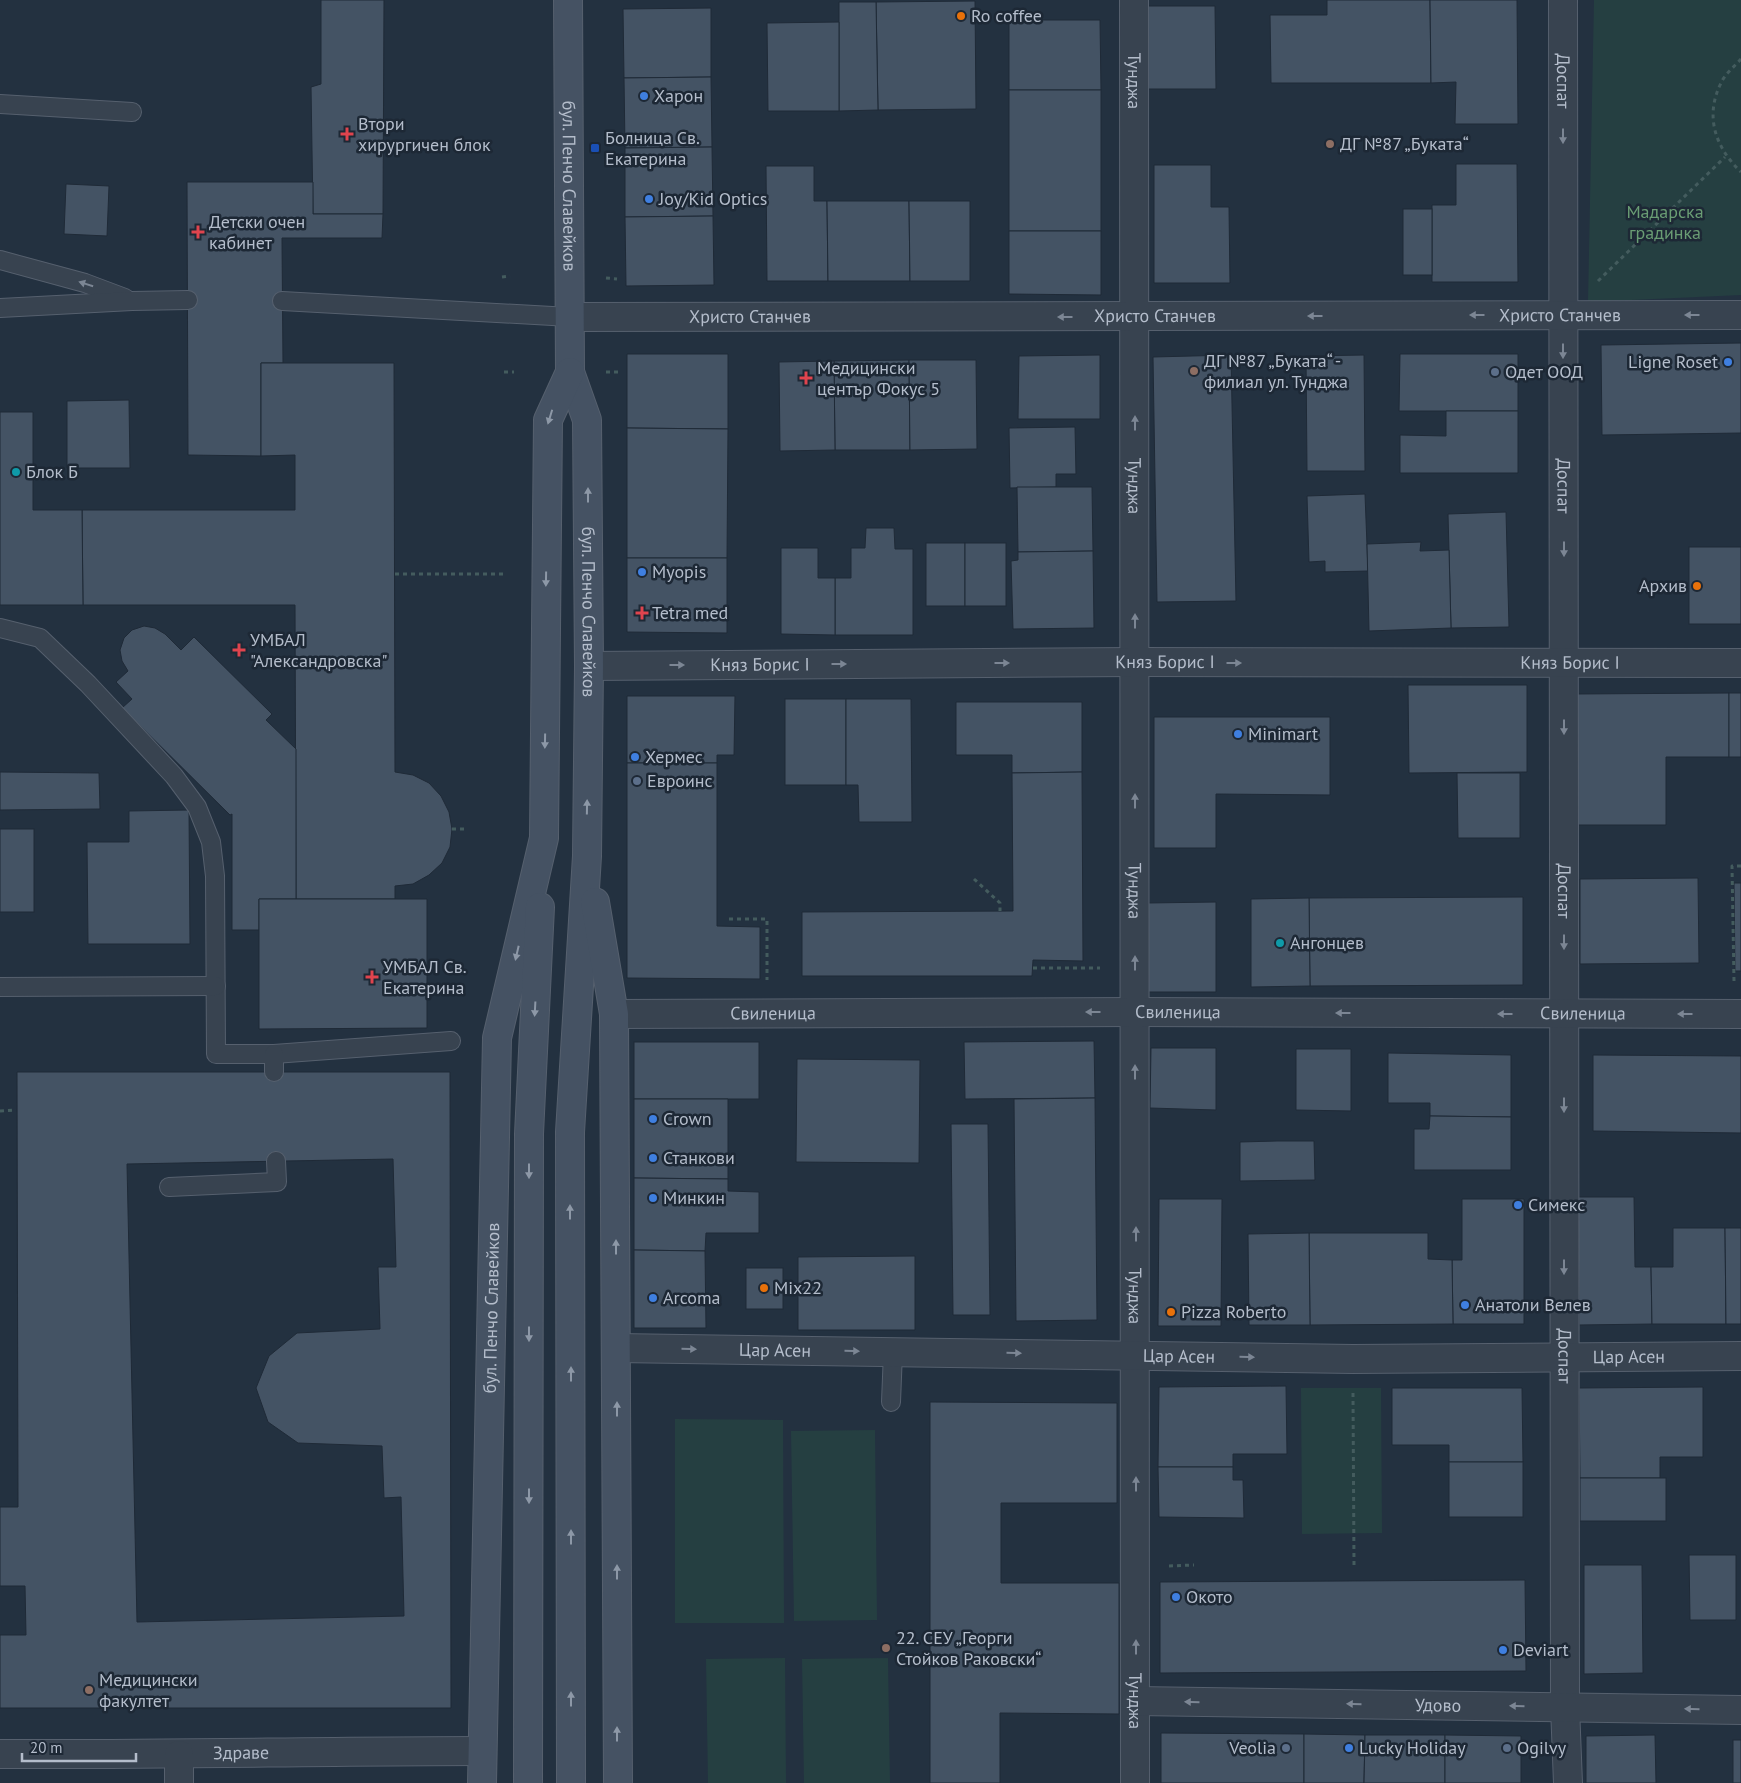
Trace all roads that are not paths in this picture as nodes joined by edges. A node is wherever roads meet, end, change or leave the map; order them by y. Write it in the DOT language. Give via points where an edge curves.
graph roads {
  1 [pos="568,0"];
  2 [pos="1134,0"];
  3 [pos="1563,0"];
  4 [pos="0,104"];
  5 [pos="132,112"];
  6 [pos="0,260"];
  7 [pos="132,300"];
  8 [pos="188,300"];
  9 [pos="282,300"];
  10 [pos="0,308"];
  11 [pos="1563,315"];
  12 [pos="1741,315"];
  13 [pos="570,317"];
  14 [pos="1134,317"];
  15 [pos="570,372"];
  16 [pos="0,628"];
  17 [pos="1135,662"];
  18 [pos="1564,663"];
  19 [pos="1741,663"];
  20 [pos="589,666"];
  21 [pos="544,838"];
  22 [pos="587,856"];
  23 [pos="216,986"];
  24 [pos="0,987"];
  25 [pos="1135,1012"];
  26 [pos="614,1014"];
  27 [pos="1564,1014"];
  28 [pos="1738,1014"];
  29 [pos="451,1041"];
  30 [pos="274,1054"];
  31 [pos="274,1072"];
  32 [pos="276,1161"];
  33 [pos="168,1187"];
  34 [pos="617,1348"];
  35 [pos="894,1352"];
  36 [pos="1136,1355"];
  37 [pos="1741,1356"];
  38 [pos="1565,1358"];
  39 [pos="891,1402"];
  40 [pos="1136,1701"];
  41 [pos="1565,1707"];
  42 [pos="1741,1710"];
  43 [pos="482,1752"];
  44 [pos="0,1754"];
  45 [pos="179,1755"];
  46 [pos="179,1783"];
  47 [pos="482,1783"];
  48 [pos="528,1783"];
  49 [pos="571,1783"];
  50 [pos="618,1783"];
  51 [pos="1135,1783"];
  52 [pos="1568,1783"];
  1 -- 13 [label="main road, бул. Пенчо Славейков"];
  2 -- 14 [label="street, Тунджа"];
  3 -- 11 [label="street, Доспат, one-way"];
  4 -- 5 [label="lane"];
  7 -- 6 [label="lane, one-way" via="85,283"];
  7 -- 8 [label="lane"];
  7 -- 10 [label="lane"];
  9 -- 13 [label="lane"];
  12 -- 11 [label="street, Христо Станчев, one-way"];
  11 -- 14 [label="street, Христо Станчев, one-way"];
  11 -- 18 [label="street, Доспат, one-way"];
  14 -- 13 [label="street, Христо Станчев, one-way"];
  13 -- 15 [label="main road, бул. Пенчо Славейков"];
  17 -- 14 [label="street, Тунджа, one-way"];
  20 -- 15 [label="main road, бул. Пенчо Славейков, one-way" via="587,420"];
  15 -- 21 [label="main road, бул. Пенчо Славейков, one-way" via="548,420"];
  16 -- 23 [label="lane" via="40,638 174,776 197,807 211,842 215,876"];
  17 -- 18 [label="street, Княз Борис I, one-way"];
  20 -- 17 [label="street, Княз Борис I, one-way"];
  25 -- 17 [label="street, Тунджа, one-way"];
  18 -- 19 [label="street, Княз Борис I"];
  18 -- 27 [label="street, Доспат, one-way"];
  22 -- 20 [label="main road, бул. Пенчо Славейков, one-way"];
  21 -- 43 [label="main road, бул. Пенчо Славейков, one-way" via="497,1038"];
  21 -- 48 [label="main road, бул. Пенчо Славейков, one-way" via="529,1134"];
  22 -- 26 [label="main road, бул. Пенчо Славейков"];
  49 -- 22 [label="main road, бул. Пенчо Славейков, one-way" via="570,1132"];
  23 -- 24 [label="lane"];
  23 -- 30 [label="lane" via="216,1054"];
  25 -- 26 [label="street, Свиленица, one-way"];
  27 -- 25 [label="street, Свиленица, one-way"];
  36 -- 25 [label="street, Тунджа, one-way"];
  34 -- 26 [label="main road, бул. Пенчо Славейков, one-way"];
  28 -- 27 [label="street, Свиленица, one-way"];
  27 -- 38 [label="street, Доспат, one-way"];
  29 -- 30 [label="lane"];
  30 -- 31 [label="lane"];
  32 -- 33 [label="lane" via="276,1182"];
  34 -- 35 [label="street, Цар Асен, one-way"];
  50 -- 34 [label="main road, бул. Пенчо Славейков, one-way"];
  35 -- 36 [label="street, Цар Асен, one-way"];
  35 -- 39 [label="lane"];
  36 -- 38 [label="street, Цар Асен, one-way"];
  40 -- 36 [label="street, Тунджа, one-way"];
  37 -- 38 [label="street, Цар Асен"];
  38 -- 41 [label="street, Доспат"];
  41 -- 40 [label="street, Удово, one-way"];
  40 -- 51 [label="street, Тунджа"];
  42 -- 41 [label="street, Удово, one-way"];
  41 -- 52 [label="street, Доспат"];
  43 -- 45 [label="street, Здраве"];
  43 -- 47 [label="main road, бул. Пенчо Славейков"];
  44 -- 45 [label="street, Здраве"];
  45 -- 46 [label="street"];
}
